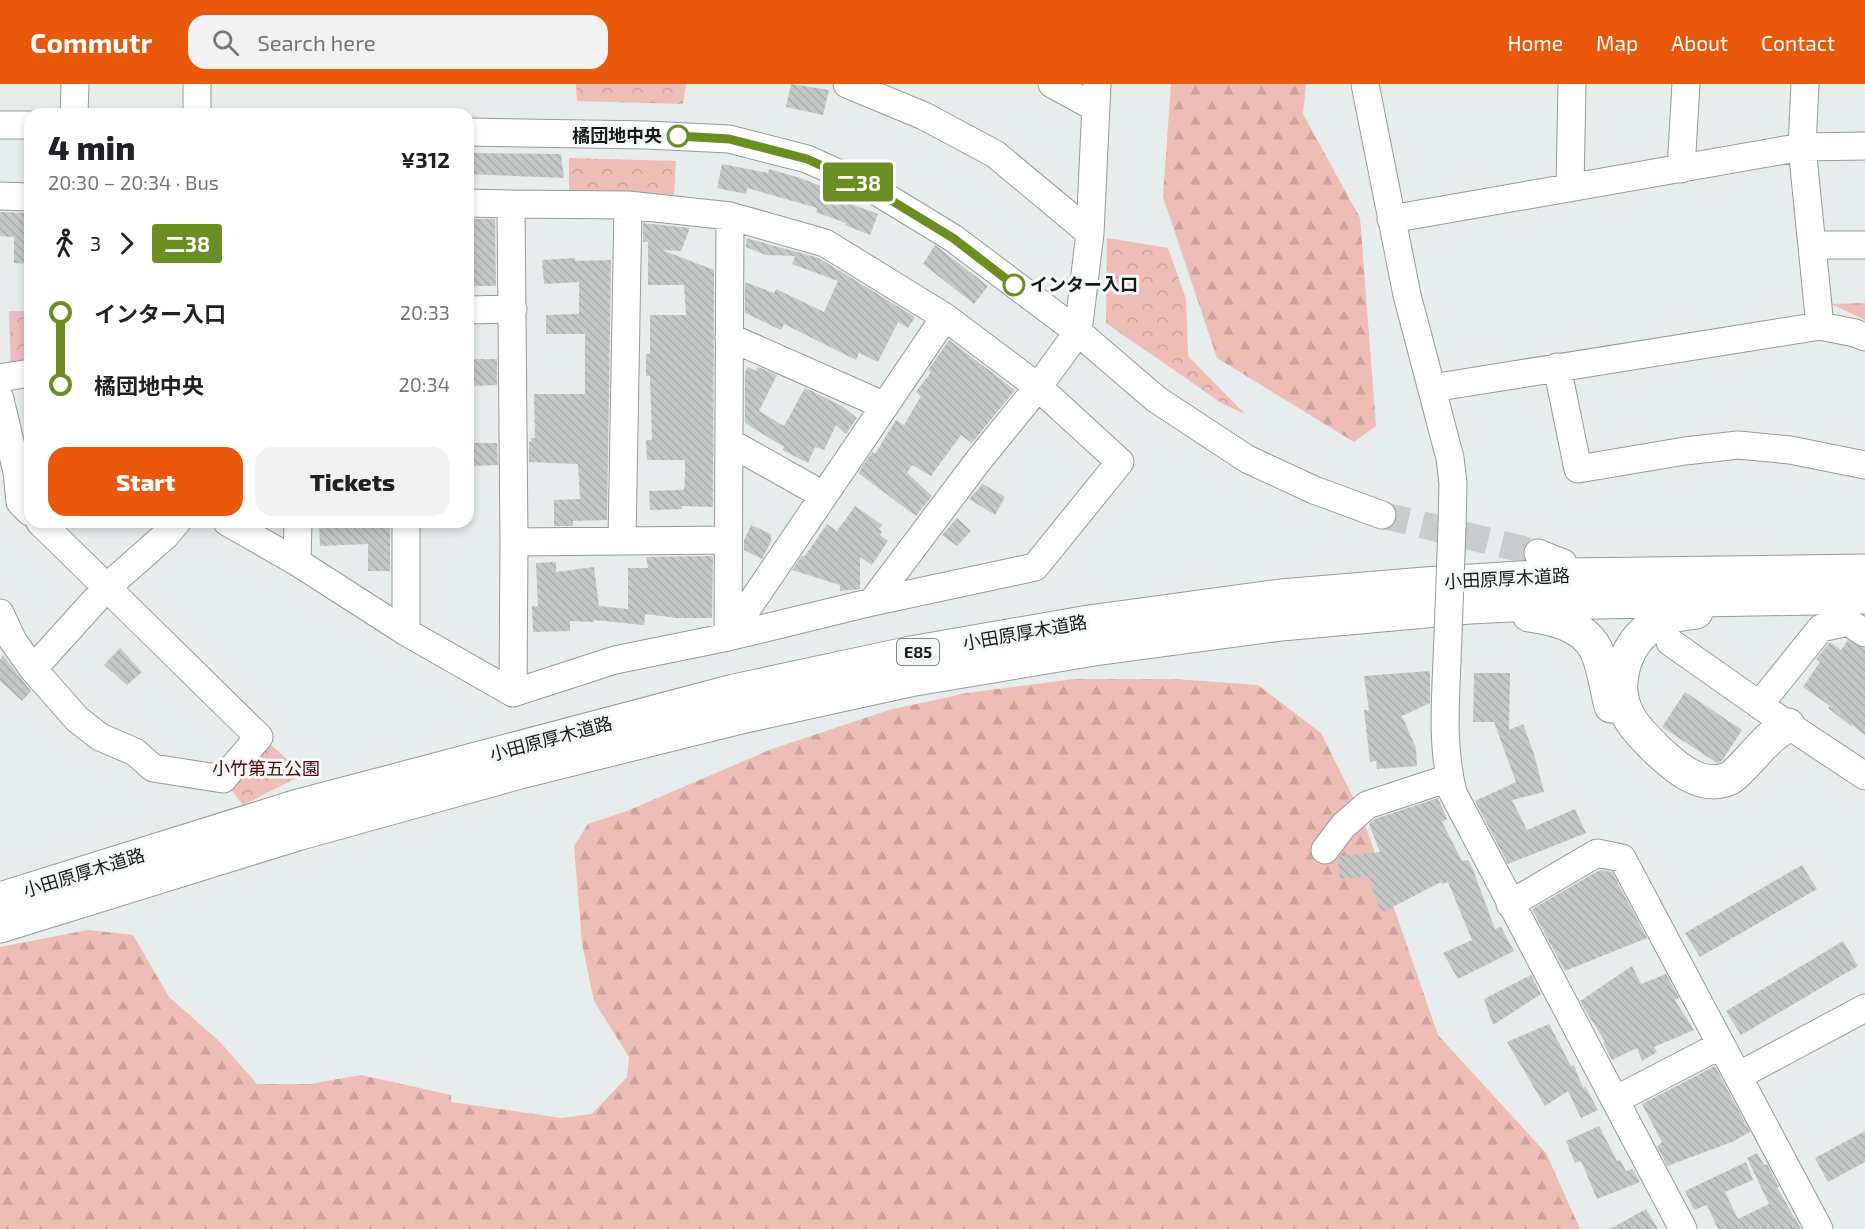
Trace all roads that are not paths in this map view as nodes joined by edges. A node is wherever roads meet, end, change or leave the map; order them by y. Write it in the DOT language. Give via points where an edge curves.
graph roads {
  1 [pos="75,84"];
  2 [pos="197,84"];
  3 [pos="847,84"];
  4 [pos="1052,84"];
  5 [pos="1365,84"];
  6 [pos="1572,84"];
  7 [pos="1686,84"];
  8 [pos="1805,84"];
  9 [pos="1096,96"];
  10 [pos="74,108"];
  11 [pos="197,108"];
  12 [pos="0,125"];
  13 [pos="24,125"];
  14 [pos="474,132"];
  15 [pos="1865,146"];
  16 [pos="1802,147"];
  17 [pos="1681,169"];
  18 [pos="1570,188"];
  19 [pos="0,196"];
  20 [pos="24,197"];
  21 [pos="474,203"];
  22 [pos="511,204"];
  23 [pos="628,205"];
  24 [pos="730,216"];
  25 [pos="1391,219"];
  26 [pos="1090,233"];
  27 [pos="1812,245"];
  28 [pos="1865,245"];
  29 [pos="513,309"];
  30 [pos="474,310"];
  31 [pos="945,317"];
  32 [pos="1820,326"];
  33 [pos="1078,332"];
  34 [pos="729,337"];
  35 [pos="1865,337"];
  36 [pos="1557,367"];
  37 [pos="24,374"];
  38 [pos="0,378"];
  39 [pos="1038,387"];
  40 [pos="1432,388"];
  41 [pos="0,399"];
  42 [pos="883,405"];
  43 [pos="729,442"];
  44 [pos="1865,465"];
  45 [pos="16,473"];
  46 [pos="823,495"];
  47 [pos="24,506"];
  48 [pos="1382,515"];
  49 [pos="46,528"];
  50 [pos="172,528"];
  51 [pos="238,528"];
  52 [pos="298,528"];
  53 [pos="406,528"];
  54 [pos="728,540"];
  55 [pos="622,541"];
  56 [pos="514,542"];
  57 [pos="1538,553"];
  58 [pos="297,562"];
  59 [pos="1563,563"];
  60 [pos="1865,571"];
  61 [pos="107,586"];
  62 [pos="1865,597"];
  63 [pos="872,602"];
  64 [pos="1470,607"];
  65 [pos="0,614"];
  66 [pos="405,632"];
  67 [pos="1865,633"];
  68 [pos="728,636"];
  69 [pos="1670,642"];
  70 [pos="33,669"];
  71 [pos="513,693"];
  72 [pos="1759,705"];
  73 [pos="1788,725"];
  74 [pos="1865,776"];
  75 [pos="1449,778"];
  76 [pos="1324,850"];
  77 [pos="0,900"];
  78 [pos="1510,904"];
  79 [pos="0,926"];
  80 [pos="1865,1008"];
  81 [pos="1721,1045"];
  82 [pos="1738,1076"];
  83 [pos="1615,1100"];
  84 [pos="1683,1229"];
  85 [pos="1819,1229"];
  1 -- 10 [label="street"];
  2 -- 11 [label="street"];
  3 -- 26 [label="street" via="924,116 994,154"];
  4 -- 9 [label="street"];
  5 -- 25 [label="street"];
  6 -- 18 [label="street"];
  7 -- 17 [label="street"];
  8 -- 16 [label="street"];
  9 -- 26 [label="street"];
  12 -- 13 [label="street"];
  14 -- 33 [label="street" via="729,139 807,159 871,188 953,238"];
  15 -- 16 [label="street"];
  16 -- 17 [label="street"];
  16 -- 27 [label="street"];
  17 -- 18 [label="street"];
  18 -- 25 [label="street"];
  19 -- 20 [label="street"];
  21 -- 22 [label="street"];
  22 -- 23 [label="street"];
  22 -- 29 [label="street"];
  23 -- 24 [label="street"];
  23 -- 55 [label="street"];
  24 -- 31 [label="street" via="825,243"];
  24 -- 34 [label="street"];
  25 -- 40 [label="street"];
  26 -- 33 [label="street"];
  27 -- 28 [label="street"];
  27 -- 32 [label="street"];
  29 -- 30 [label="street"];
  29 -- 56 [label="street"];
  31 -- 39 [label="street"];
  31 -- 42 [label="street"];
  32 -- 35 [label="street"];
  32 -- 36 [label="street"];
  33 -- 39 [label="street"];
  33 -- 48 [label="street" via="1156,399 1247,459"];
  34 -- 42 [label="street"];
  34 -- 43 [label="street"];
  36 -- 40 [label="street"];
  36 -- 44 [label="street" via="1578,469 1738,445 1790,450"];
  37 -- 38 [label="street"];
  39 -- 63 [label="street"];
  39 -- 63 [label="street" via="1120,462 1035,567"];
  40 -- 75 [label="street, bridge" via="1453,483 1444,722"];
  41 -- 45 [label="street"];
  42 -- 46 [label="street"];
  43 -- 46 [label="street"];
  43 -- 54 [label="street"];
  45 -- 47 [label="street"];
  46 -- 68 [label="street"];
  49 -- 61 [label="street"];
  50 -- 61 [label="street"];
  51 -- 58 [label="street"];
  52 -- 58 [label="street"];
  53 -- 66 [label="street"];
  54 -- 55 [label="street"];
  54 -- 68 [label="street"];
  55 -- 56 [label="street"];
  56 -- 71 [label="street"];
  57 -- 59 [label="street"];
  58 -- 66 [label="street"];
  60 -- 77 [label="highway, 小田原厚木道路 / E85" via="1568,575 1281,596 911,653 734,691 295,807"];
  61 -- 70 [label="street"];
  61 -- 70 [label="street" via="259,737 223,779 153,768 135,752 100,737 77,719"];
  62 -- 64 [label="highway, 小田原厚木道路 / E85"];
  62 -- 73 [label="highway" via="1681,613 1657,622 1639,636 1627,656 1621,678 1628,715 1639,732 1675,767 1692,777 1713,782 1731,778 1768,739"];
  63 -- 68 [label="street"];
  64 -- 73 [label="highway" via="1553,618 1587,638 1600,657 1622,735 1672,785 1690,794 1712,797 1732,794 1751,785 1777,751"];
  64 -- 79 [label="highway, 小田原厚木道路 / E85" via="1281,624 1105,647 915,679 520,772 297,834"];
  65 -- 70 [label="street"];
  66 -- 71 [label="street"];
  67 -- 72 [label="street" via="1848,622 1821,628"];
  68 -- 71 [label="street" via="615,660"];
  69 -- 72 [label="street"];
  72 -- 73 [label="street"];
  73 -- 74 [label="street"];
  75 -- 76 [label="street" via="1367,806 1343,826"];
  75 -- 78 [label="street"];
  78 -- 81 [label="street" via="1597,853 1622,858"];
  78 -- 83 [label="street"];
  80 -- 82 [label="street"];
  81 -- 82 [label="street"];
  81 -- 83 [label="street"];
  82 -- 85 [label="street"];
  83 -- 84 [label="street"];
}
